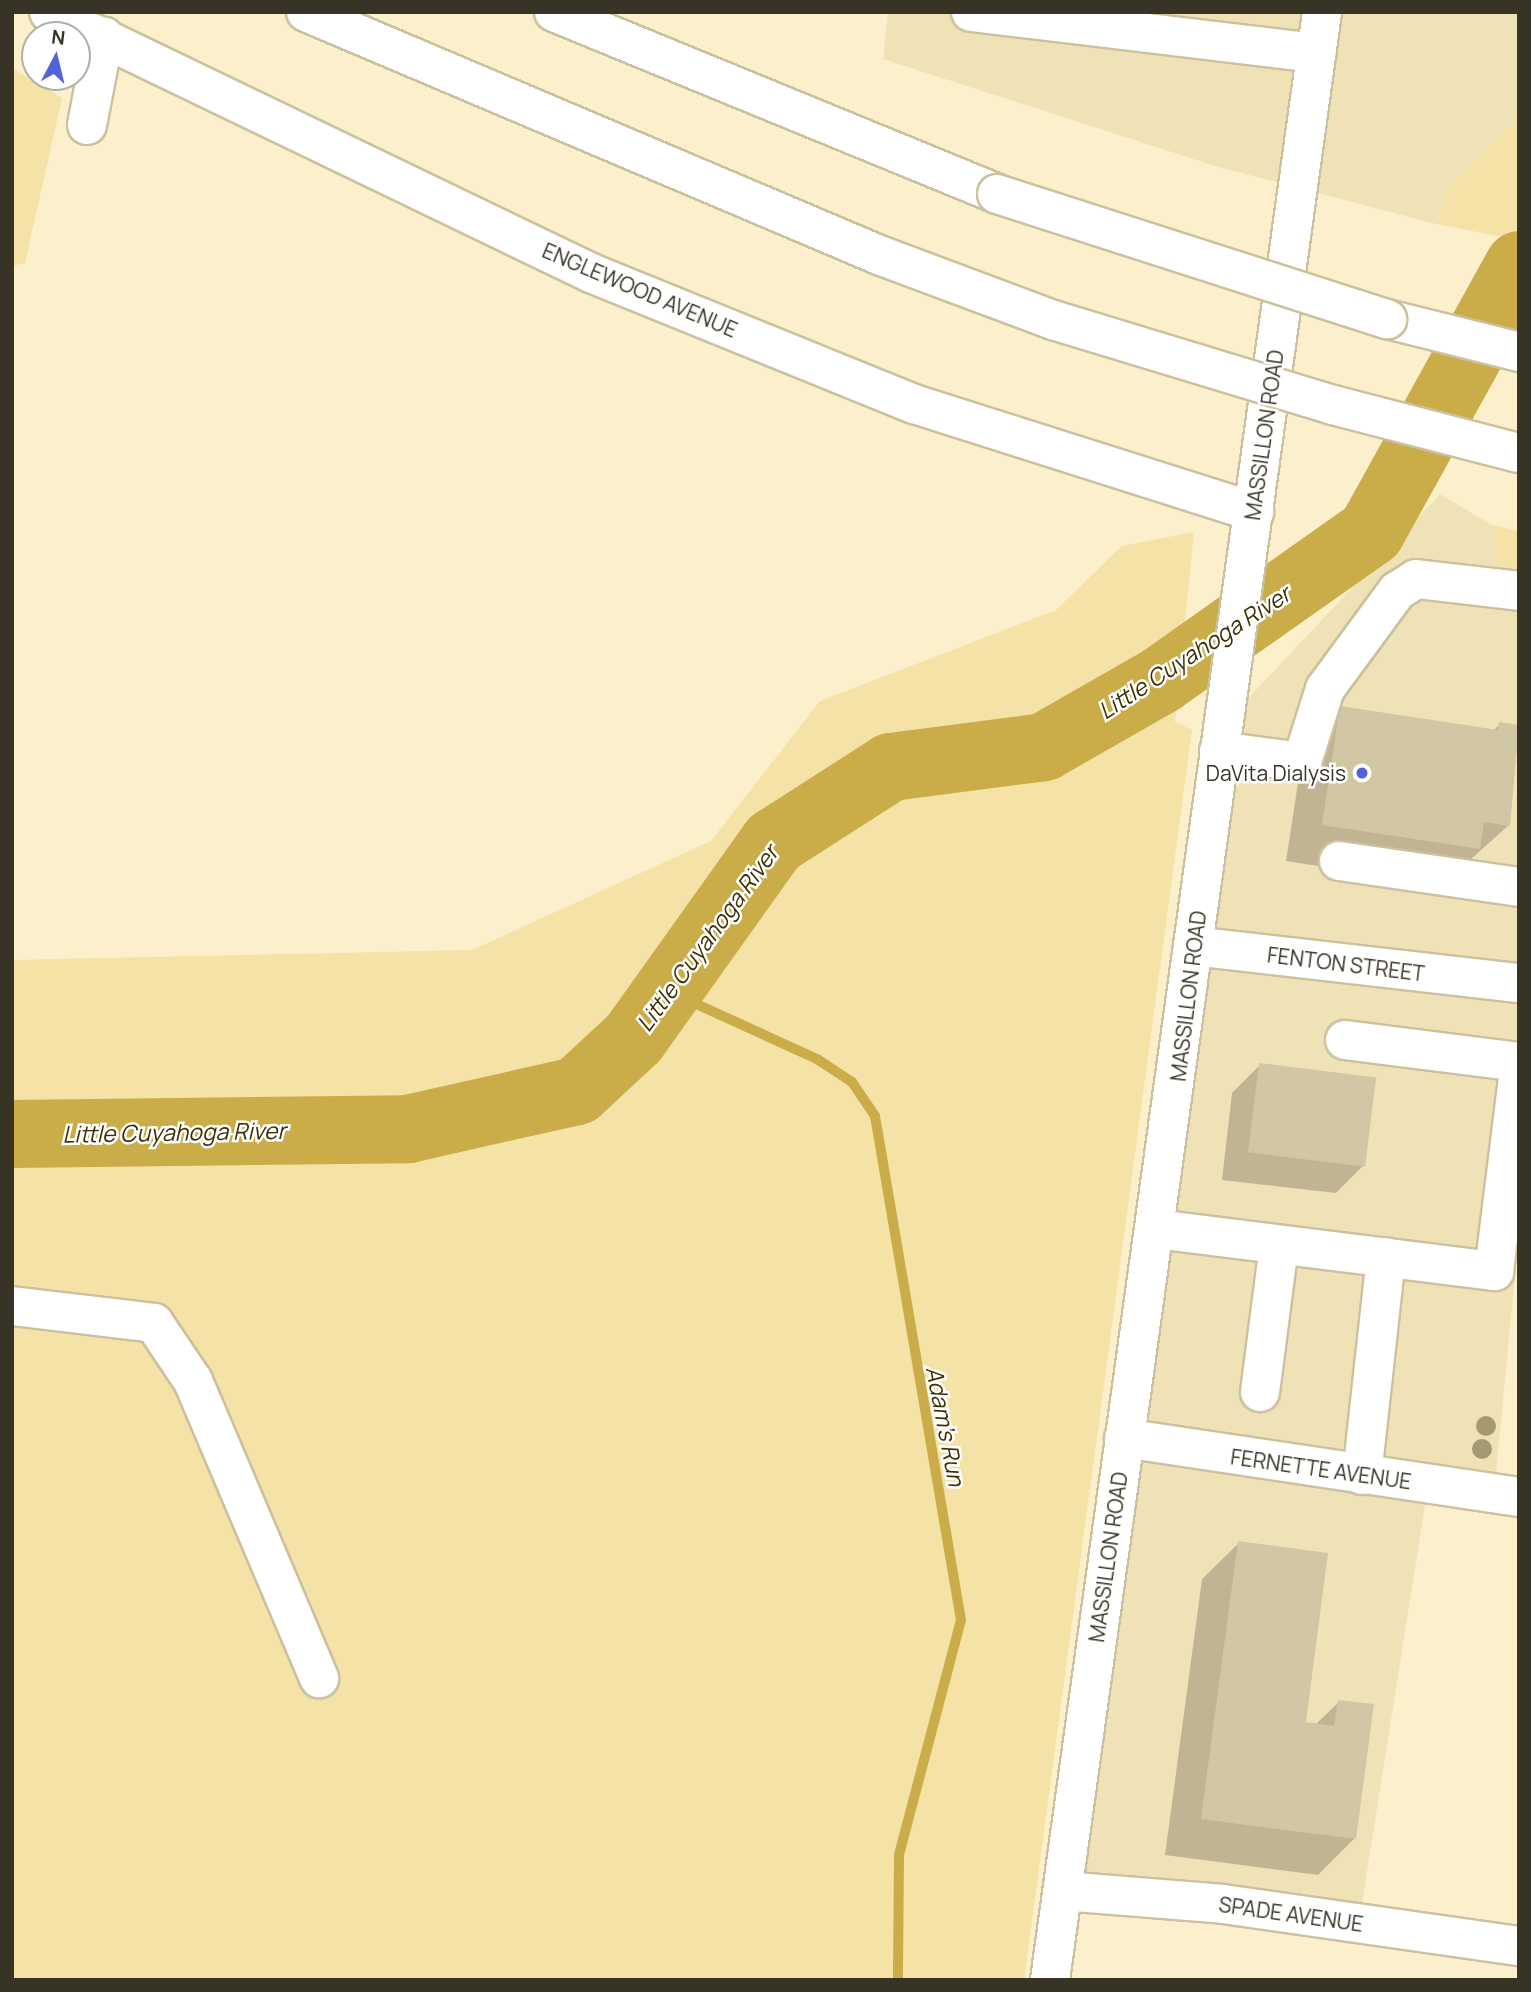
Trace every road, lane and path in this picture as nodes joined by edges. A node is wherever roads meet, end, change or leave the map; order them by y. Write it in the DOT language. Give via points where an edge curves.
graph roads {
  1 [pos="49,12"];
  2 [pos="306,12"];
  3 [pos="554,12"];
  4 [pos="971,12"];
  5 [pos="1322,12"];
  6 [pos="107,25"];
  7 [pos="1202,26"];
  8 [pos="1317,53"];
  9 [pos="87,125"];
  10 [pos="1387,319"];
  11 [pos="1519,331"];
  12 [pos="1519,352"];
  13 [pos="1519,453"];
  14 [pos="1254,512"];
  15 [pos="1519,591"];
  16 [pos="1220,736"];
  17 [pos="1339,862"];
  18 [pos="1519,887"];
  19 [pos="1194,946"];
  20 [pos="1514,981"];
  21 [pos="1345,1040"];
  22 [pos="1519,1062"];
  23 [pos="1519,1069"];
  24 [pos="1156,1229"];
  25 [pos="1279,1245"];
  26 [pos="1386,1257"];
  27 [pos="12,1306"];
  28 [pos="1260,1392"];
  29 [pos="1124,1438"];
  30 [pos="1362,1475"];
  31 [pos="1519,1497"];
  32 [pos="319,1678"];
  33 [pos="1063,1891"];
  34 [pos="1519,1946"];
  35 [pos="1051,1980"];
  1 -- 6 [label="main road, ENGLEWOOD AVENUE"];
  2 -- 13 [label="main road, bridge" via="879,255 1053,320 1333,405"];
  3 -- 10 [label="main road, bridge" via="902,160 1099,231"];
  4 -- 7 [label="main road"];
  5 -- 8 [label="main road, MASSILLON ROAD"];
  6 -- 9 [label="main road"];
  6 -- 14 [label="main road, ENGLEWOOD AVENUE" via="604,278 914,404"];
  7 -- 8 [label="main road"];
  8 -- 14 [label="main road, MASSILLON ROAD"];
  10 -- 11 [label="main road"];
  10 -- 12 [label="main road"];
  14 -- 16 [label="main road, MASSILLON ROAD"];
  15 -- 16 [label="main road" via="1416,579 1397,591 1325,689 1302,762"];
  16 -- 19 [label="main road, MASSILLON ROAD"];
  17 -- 18 [label="main road"];
  19 -- 20 [label="main road, FENTON STREET"];
  19 -- 24 [label="main road, MASSILLON ROAD"];
  21 -- 22 [label="main road"];
  23 -- 26 [label="main road" via="1494,1271"];
  24 -- 25 [label="main road"];
  24 -- 29 [label="main road, MASSILLON ROAD"];
  25 -- 26 [label="main road"];
  25 -- 28 [label="main road"];
  26 -- 30 [label="main road"];
  27 -- 32 [label="main road" via="155,1323 193,1381"];
  29 -- 30 [label="main road, FERNETTE AVENUE"];
  29 -- 33 [label="main road, MASSILLON ROAD"];
  30 -- 31 [label="main road, FERNETTE AVENUE"];
  33 -- 34 [label="main road, SPADE AVENUE" via="1223,1904"];
  33 -- 35 [label="main road, MASSILLON ROAD"];
}
